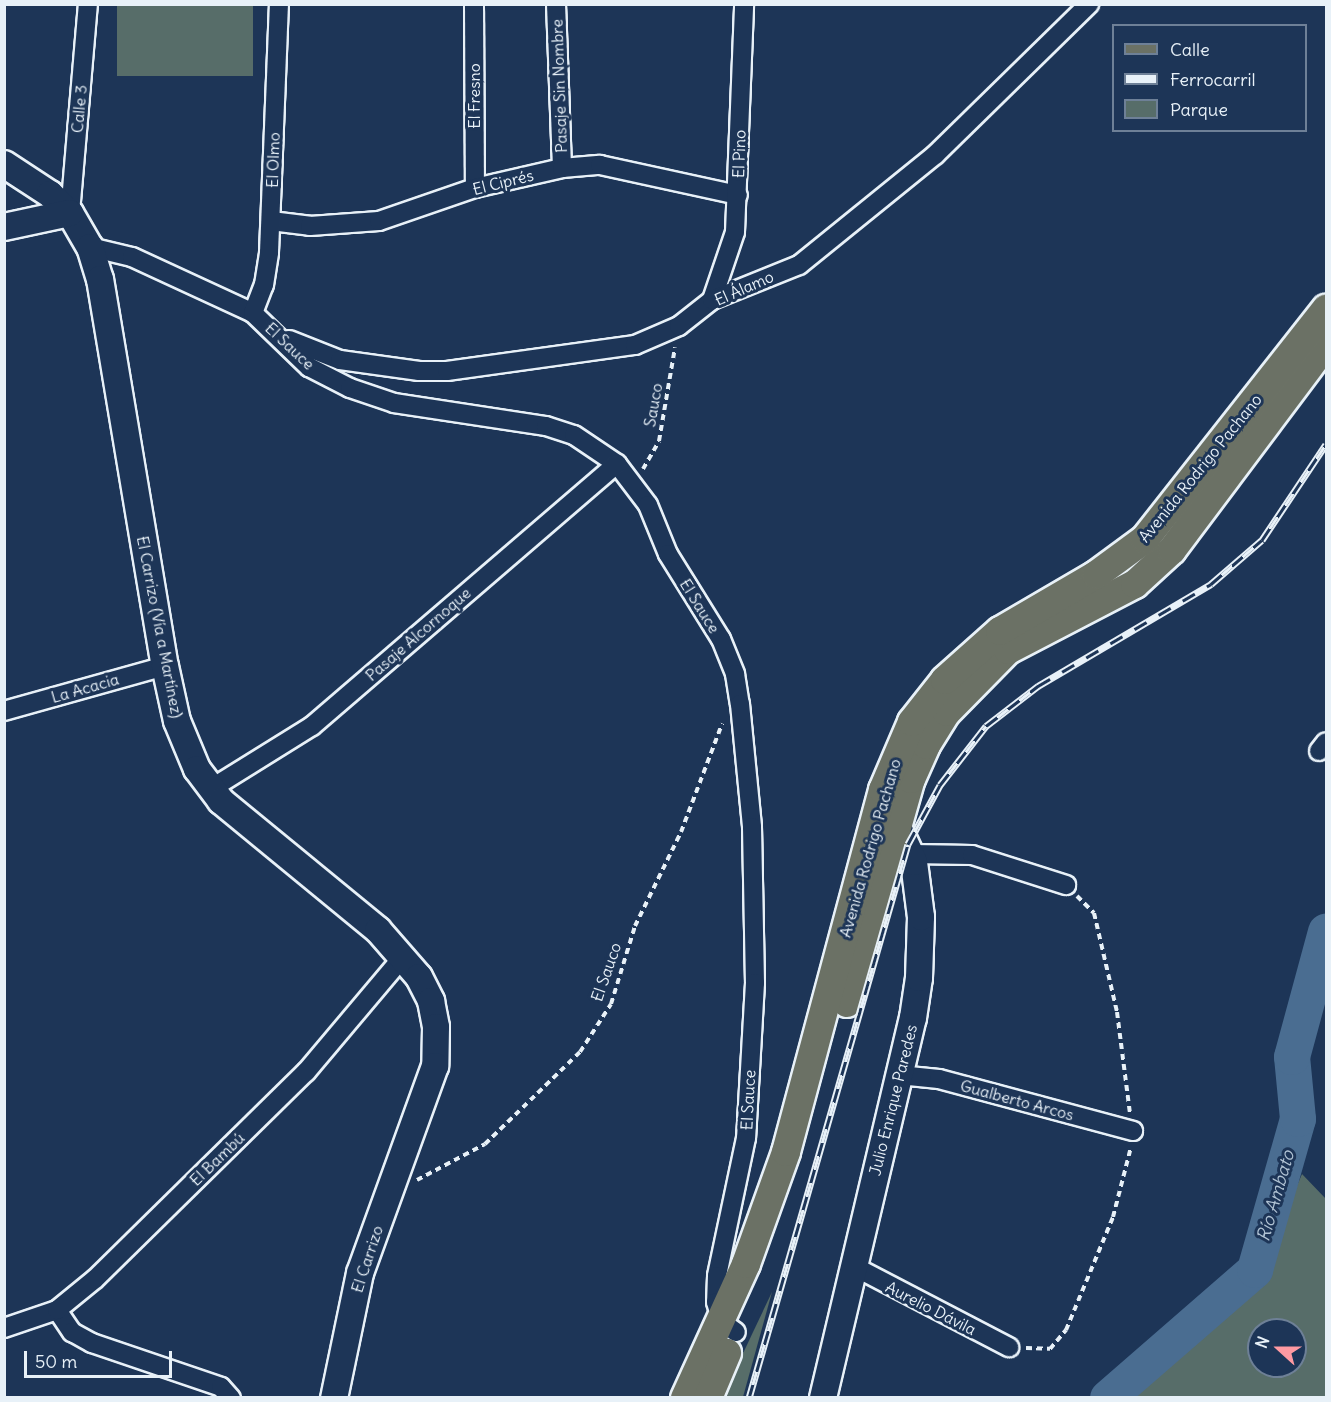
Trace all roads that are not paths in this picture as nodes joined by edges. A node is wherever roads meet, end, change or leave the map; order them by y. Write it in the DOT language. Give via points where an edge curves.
graph roads {
  1 [pos="88,4"];
  2 [pos="279,4"];
  3 [pos="474,4"];
  4 [pos="556,4"];
  5 [pos="744,4"];
  6 [pos="1089,4"];
  7 [pos="4,164"];
  8 [pos="562,168"];
  9 [pos="475,188"];
  10 [pos="738,195"];
  11 [pos="70,213"];
  12 [pos="271,220"];
  13 [pos="4,227"];
  14 [pos="90,247"];
  15 [pos="712,300"];
  16 [pos="1326,309"];
  17 [pos="253,313"];
  18 [pos="280,336"];
  19 [pos="1326,344"];
  20 [pos="617,464"];
  21 [pos="165,666"];
  22 [pos="4,711"];
  23 [pos="209,790"];
  24 [pos="886,824"];
  25 [pos="912,854"];
  26 [pos="1066,885"];
  27 [pos="403,957"];
  28 [pos="899,1075"];
  29 [pos="416,1124"];
  30 [pos="1133,1131"];
  31 [pos="855,1267"];
  32 [pos="57,1310"];
  33 [pos="729,1327"];
  34 [pos="4,1328"];
  35 [pos="1009,1347"];
  36 [pos="231,1398"];
  37 [pos="334,1398"];
  38 [pos="685,1398"];
  39 [pos="708,1398"];
  40 [pos="824,1398"];
  1 -- 11 [label="street, Calle 3"];
  2 -- 12 [label="street, El Olmo"];
  3 -- 9 [label="street, El Fresno"];
  4 -- 8 [label="street, Pasaje Sin Nombre"];
  5 -- 10 [label="street, El Pino"];
  6 -- 15 [label="street, El Álamo" via="935,156 869,212 799,265"];
  7 -- 11 [label="street" via="50,194"];
  8 -- 9 [label="street, El Ciprés"];
  8 -- 10 [label="street, El Ciprés" via="626,168"];
  9 -- 12 [label="street, El Ciprés" via="379,221 310,226"];
  10 -- 15 [label="street, El Pino" via="733,241"];
  11 -- 13 [label="street"];
  11 -- 14 [label="street, El Carrizo (Vía a Martínez)"];
  12 -- 17 [label="street, El Olmo" via="267,273"];
  14 -- 17 [label="street, El Sauce" via="132,257"];
  14 -- 21 [label="street, El Carrizo (Vía a Martínez)" via="100,279"];
  15 -- 18 [label="street, El Álamo" via="679,326 635,345 447,371 361,365 319,354"];
  16 -- 24 [label="main road, Avenida Rodrigo Pachano" via="1145,539 1096,575 1000,632 945,680 912,722 896,755"];
  17 -- 18 [label="street, El Sauce"];
  18 -- 20 [label="street, El Sauce" via="309,367 350,388 394,403 546,426 574,435"];
  19 -- 24 [label="main road, Avenida Rodrigo Pachano" via="1172,550 1135,584 1008,650 971,685 926,745"];
  20 -- 23 [label="street, Pasaje Alcornoque" via="312,726"];
  20 -- 33 [label="street, El Sauce" via="633,480 668,554 721,639 735,674 740,705 752,827 755,983 746,1138 717,1276 716,1302"];
  21 -- 22 [label="street, La Acacia"];
  21 -- 23 [label="street, El Carrizo (Vía a Martínez)" via="177,721"];
  23 -- 27 [label="street, El Carrizo (Vía a Martínez)" via="378,930"];
  24 -- 25 [label="street, Julio Enrique Paredes"];
  24 -- 33 [label="main road, Avenida Rodrigo Pachano"];
  25 -- 26 [label="street" via="972,855"];
  25 -- 28 [label="street, Julio Enrique Paredes" via="922,946 913,1018"];
  27 -- 29 [label="street, El Carrizo (Vía a Martínez)" via="431,1001 436,1027 435,1066"];
  27 -- 32 [label="street, El Bambú" via="306,1072 95,1278"];
  28 -- 30 [label="street, Gualberto Arcos" via="939,1079"];
  28 -- 31 [label="street, Julio Enrique Paredes"];
  29 -- 37 [label="street, El Carrizo" via="360,1273"];
  31 -- 35 [label="street, Aurelio Dávila"];
  31 -- 40 [label="street, Julio Enrique Paredes"];
  32 -- 34 [label="street, El Bambú"];
  32 -- 36 [label="street" via="72,1332 92,1343 221,1387"];
  33 -- 38 [label="main road, Avenida Rodrigo Pachano"];
  33 -- 39 [label="main road, Avenida Rodrigo Pachano"];
}
